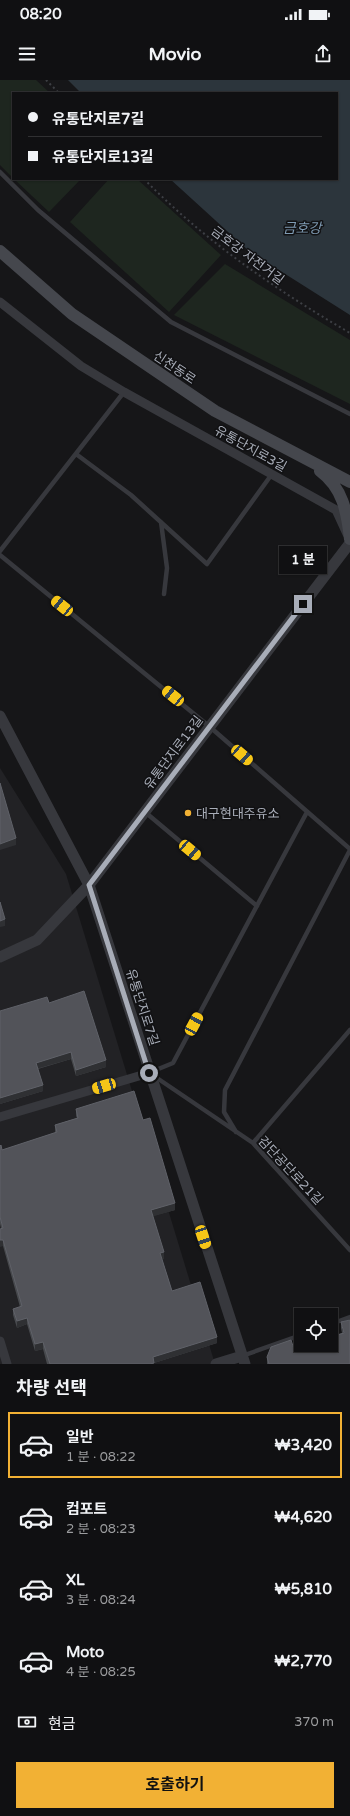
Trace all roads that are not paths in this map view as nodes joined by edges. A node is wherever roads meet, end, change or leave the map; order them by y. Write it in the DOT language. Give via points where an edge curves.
graph roads {
  1 [pos="0,172"];
  2 [pos="0,250"];
  3 [pos="0,302"];
  4 [pos="124,392"];
  5 [pos="350,414"];
  6 [pos="293,452"];
  7 [pos="76,454"];
  8 [pos="272,474"];
  9 [pos="350,482"];
  10 [pos="161,522"];
  11 [pos="350,541"];
  12 [pos="0,551"];
  13 [pos="0,556"];
  14 [pos="164,594"];
  15 [pos="0,716"];
  16 [pos="210,727"];
  17 [pos="145,812"];
  18 [pos="307,812"];
  19 [pos="350,850"];
  20 [pos="89,885"];
  21 [pos="257,906"];
  22 [pos="0,957"];
  23 [pos="350,1030"];
  24 [pos="149,1073"];
  25 [pos="0,1117"];
  26 [pos="236,1132"];
  27 [pos="253,1143"];
  28 [pos="350,1250"];
  29 [pos="350,1317"];
  30 [pos="338,1321"];
  31 [pos="294,1338"];
  32 [pos="0,1341"];
  33 [pos="244,1360"];
  34 [pos="7,1364"];
  35 [pos="216,1364"];
  1 -- 5 [label="lane" via="38,210 171,322"];
  2 -- 6 [label="main road, 신천동로" via="72,314 215,411"];
  3 -- 4 [label="street, 유통단지로3길" via="81,366"];
  4 -- 7 [label="lane"];
  4 -- 8 [label="street, 유통단지로3길"];
  6 -- 9 [label="main road, 신천동로"];
  6 -- 11 [label="main road" via="330,479 340,494 348,520"];
  7 -- 10 [label="lane" via="131,495"];
  7 -- 12 [label="lane"];
  8 -- 10 [label="lane" via="207,564"];
  8 -- 11 [label="street, 유통단지로3길" via="336,510"];
  10 -- 14 [label="lane" via="167,568"];
  11 -- 16 [label="street, 유통단지로13길"];
  13 -- 16 [label="lane"];
  15 -- 20 [label="street, 유통단지로7길"];
  16 -- 17 [label="street, 유통단지로13길"];
  16 -- 18 [label="lane"];
  17 -- 20 [label="street, 유통단지로13길"];
  17 -- 21 [label="lane"];
  18 -- 19 [label="lane"];
  18 -- 21 [label="lane"];
  19 -- 26 [label="lane" via="225,1090 224,1112"];
  20 -- 22 [label="street, 유통단지로13길" via="37,940"];
  20 -- 24 [label="street, 유통단지로7길"];
  21 -- 24 [label="lane" via="173,1063"];
  23 -- 27 [label="lane"];
  24 -- 25 [label="street"];
  24 -- 26 [label="lane, 검단공단로21길"];
  24 -- 33 [label="street, 유통단지로7길"];
  26 -- 27 [label="lane, 검단공단로21길"];
  27 -- 28 [label="lane, 검단공단로21길"];
  29 -- 30 [label="lane"];
  31 -- 33 [label="lane"];
  32 -- 34 [label="street"];
  33 -- 35 [label="street"];
}
